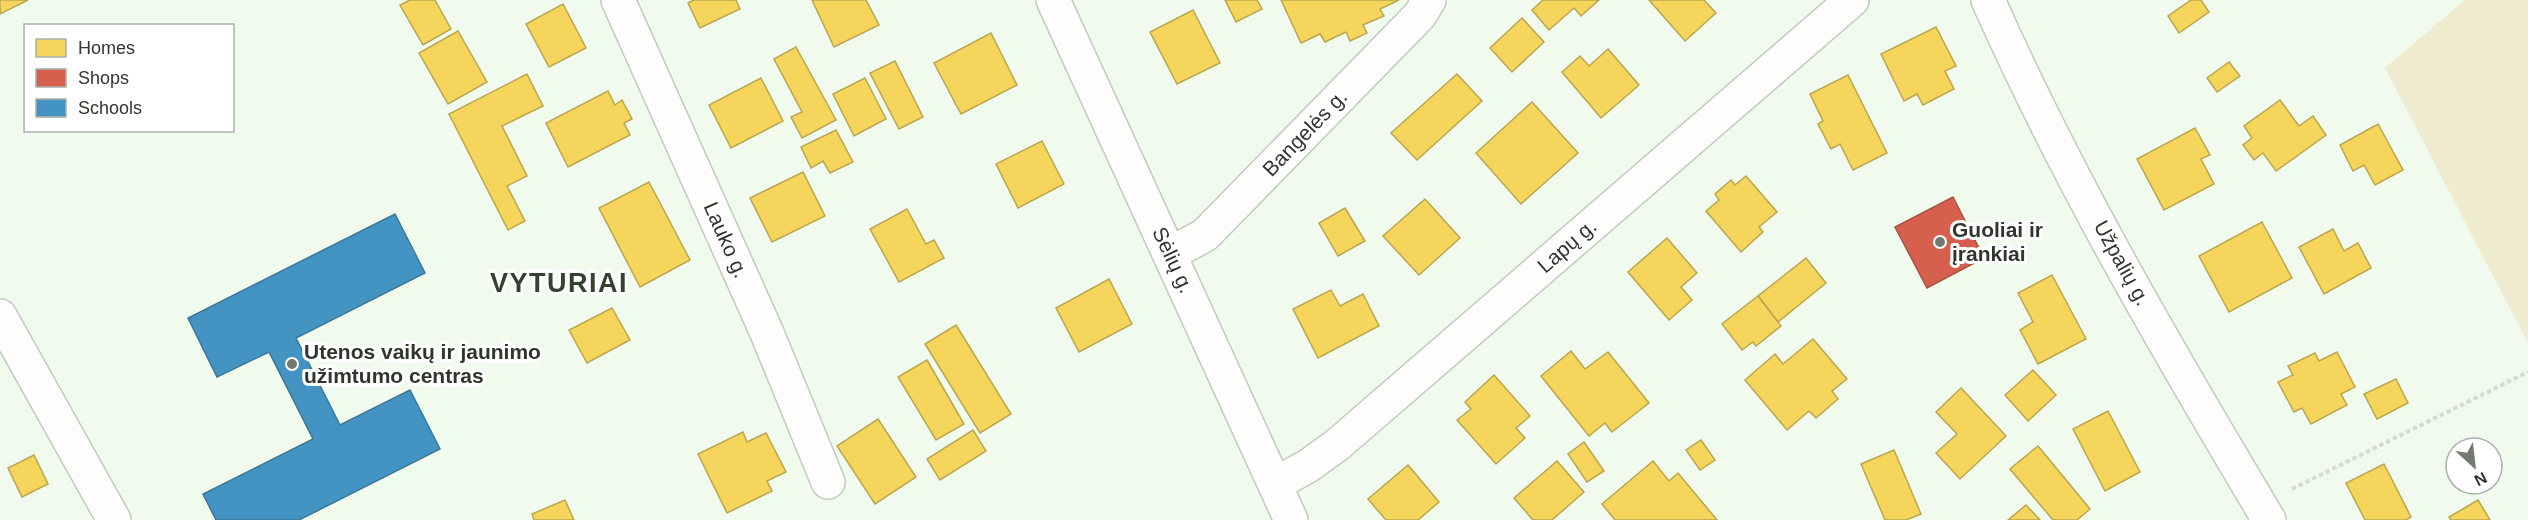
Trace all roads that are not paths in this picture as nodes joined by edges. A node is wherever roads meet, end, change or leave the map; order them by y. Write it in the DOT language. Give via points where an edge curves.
graph roads {
  1 [pos="618,0"];
  2 [pos="1053,0"];
  3 [pos="1429,0"];
  4 [pos="1852,0"];
  5 [pos="1988,0"];
  6 [pos="1170,254"];
  7 [pos="0,316"];
  8 [pos="828,482"];
  9 [pos="1275,484"];
  10 [pos="2264,512"];
  11 [pos="114,520"];
  12 [pos="1291,520"];
  1 -- 8 [label="street, Lauko g." via="767,333"];
  2 -- 6 [label="street, Sėlių g."];
  3 -- 6 [label="street, Bangelės g." via="1420,15 1205,235"];
  4 -- 9 [label="street, Lapų g." via="1337,445"];
  5 -- 10 [label="street, Užpalių g." via="2022,77 2105,234"];
  6 -- 9 [label="street, Sėlių g."];
  7 -- 11 [label="street"];
  9 -- 12 [label="street, Sėlių g."];
}
